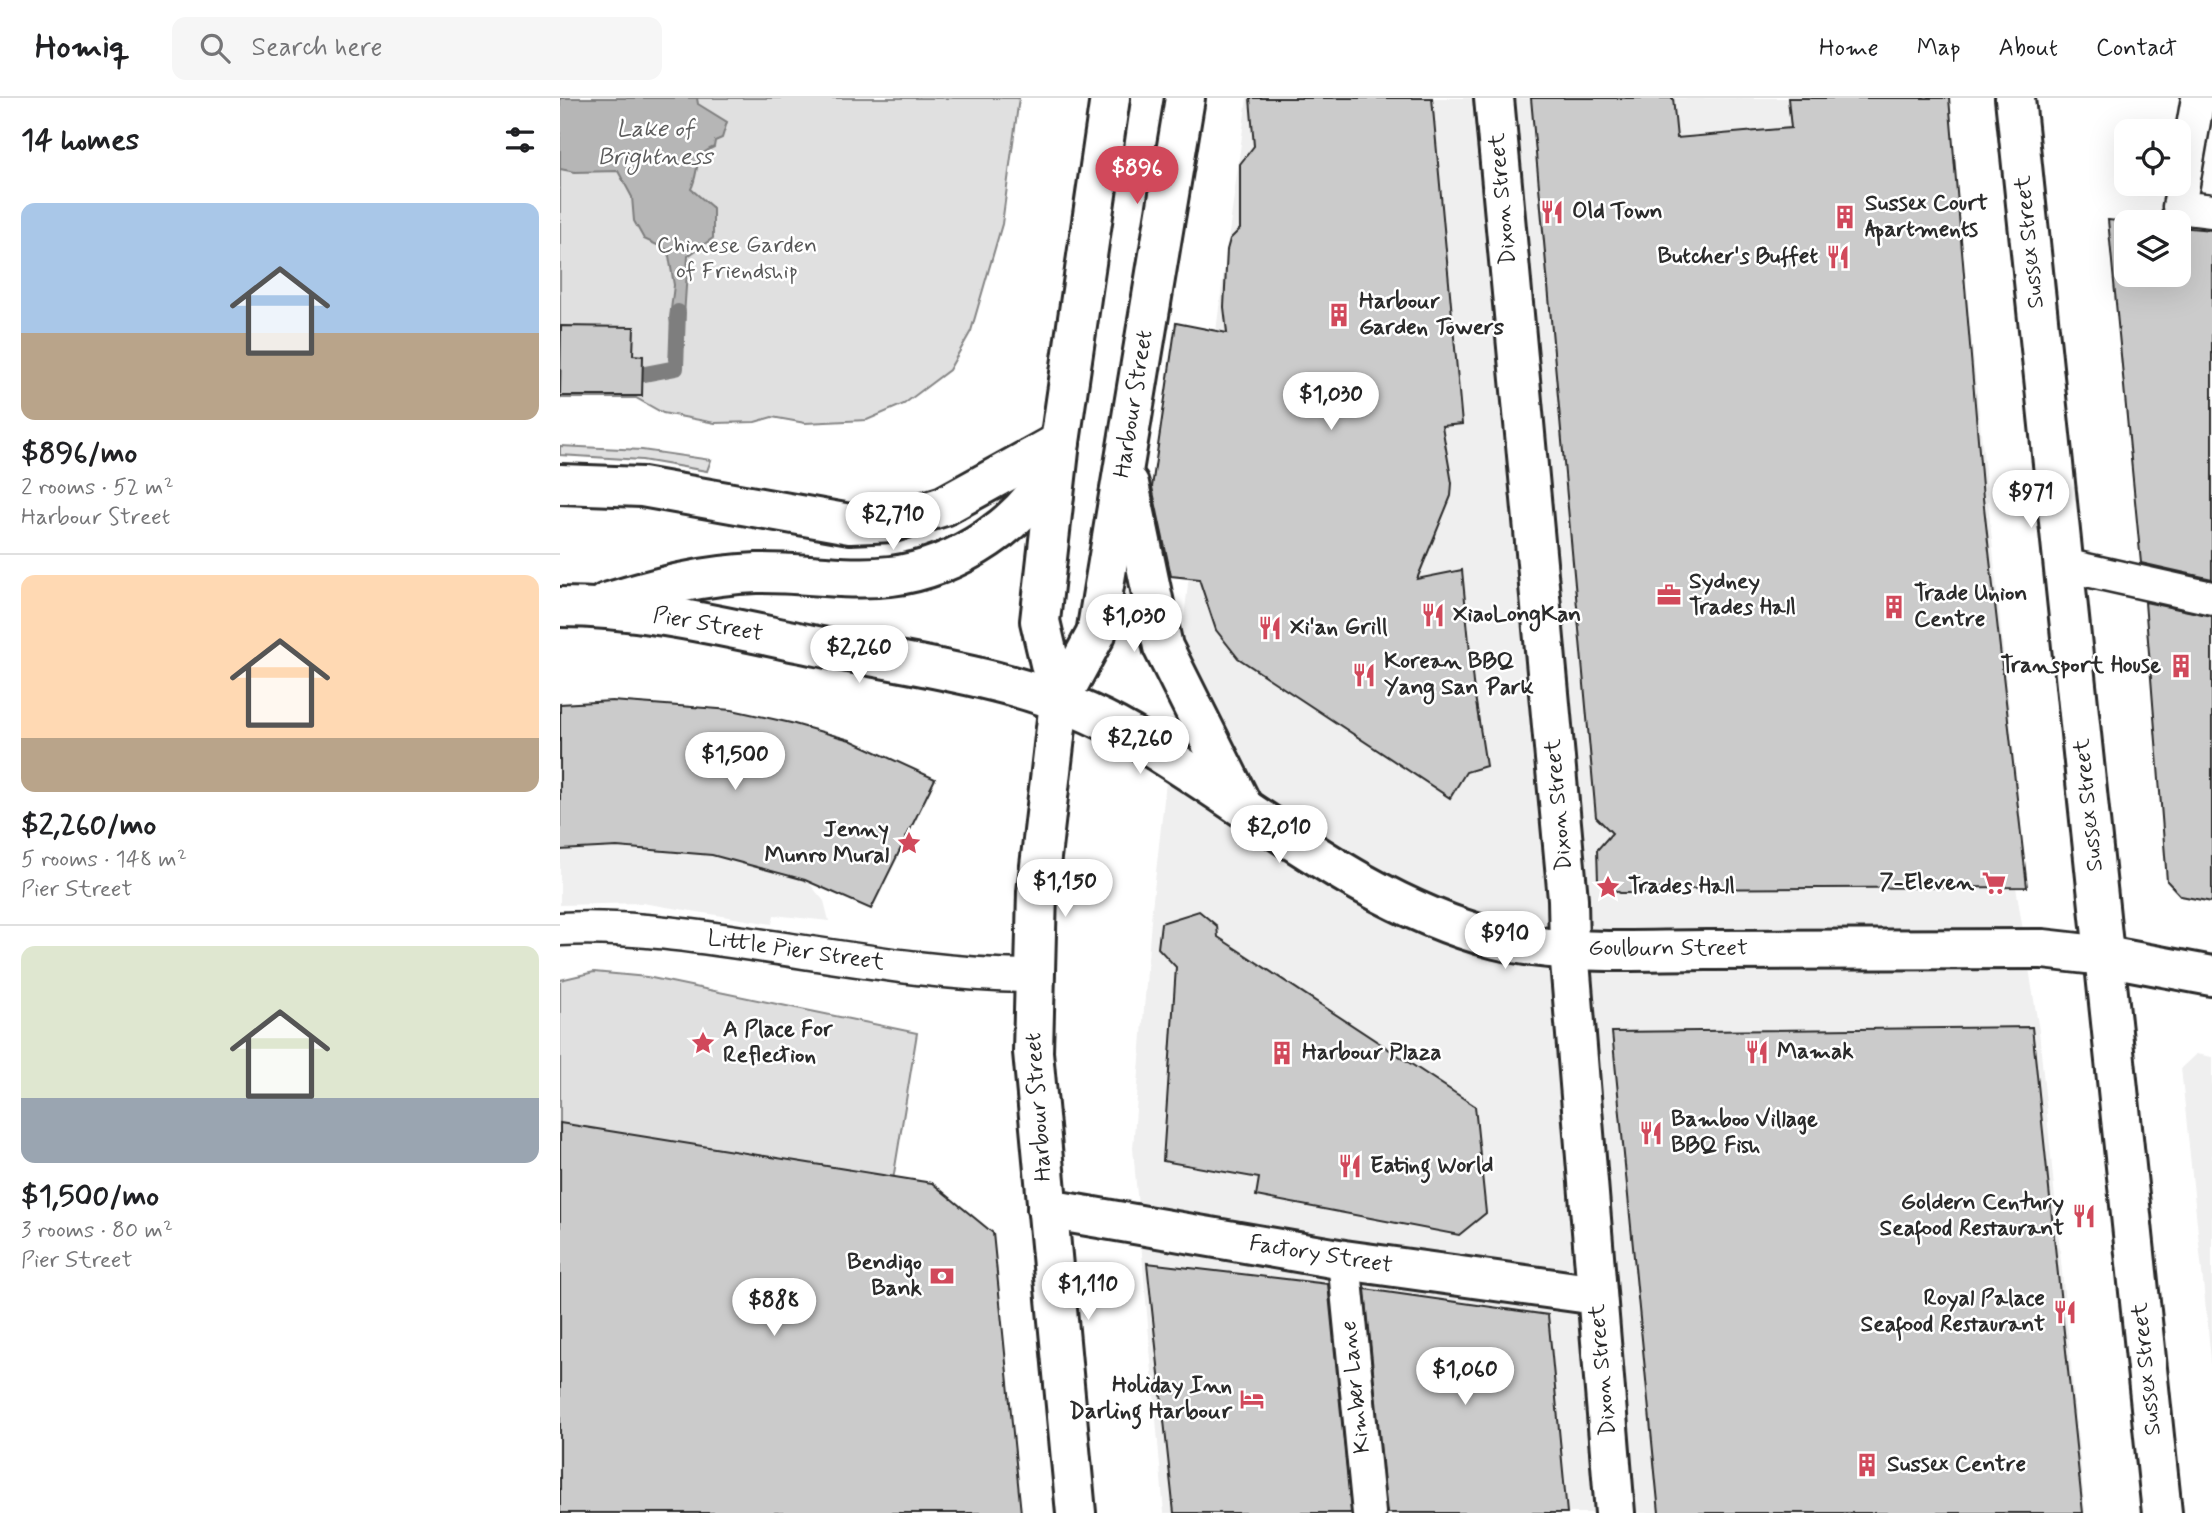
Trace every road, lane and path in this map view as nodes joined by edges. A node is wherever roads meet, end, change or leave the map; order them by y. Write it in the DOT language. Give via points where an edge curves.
graph roads {
  1 [pos="1110,98"];
  2 [pos="1185,98"];
  3 [pos="1494,98"];
  4 [pos="2015,98"];
  5 [pos="2198,98"];
  6 [pos="2212,211"];
  7 [pos="1060,442"];
  8 [pos="1125,464"];
  9 [pos="560,484"];
  10 [pos="2064,565"];
  11 [pos="2212,598"];
  12 [pos="576,607"];
  13 [pos="1059,702"];
  14 [pos="1243,808"];
  15 [pos="560,929"];
  16 [pos="1569,948"];
  17 [pos="2105,956"];
  18 [pos="1032,976"];
  19 [pos="2212,976"];
  20 [pos="1047,1209"];
  21 [pos="1344,1260"];
  22 [pos="1597,1295"];
  23 [pos="1076,1513"];
  24 [pos="1369,1513"];
  25 [pos="1615,1513"];
  26 [pos="2162,1513"];
  1 -- 7 [label="main road, Harbour Street"];
  2 -- 8 [label="main road, Harbour Street"];
  3 -- 16 [label="main road, Dixon Street"];
  4 -- 10 [label="main road, Sussex Street"];
  5 -- 6 [label="lane" via="2179,207"];
  7 -- 9 [label="main road" via="944,506 893,522 850,524 642,487"];
  7 -- 12 [label="main road" via="1053,464 1034,494 1007,524 964,552 920,570 890,576 757,573 680,580"];
  7 -- 13 [label="main road, Harbour Street" via="1040,621"];
  8 -- 13 [label="main road, Harbour Street" via="1096,635"];
  8 -- 14 [label="main road" via="1163,647"];
  10 -- 11 [label="lane"];
  10 -- 17 [label="main road, Sussex Street"];
  12 -- 13 [label="main road, Pier Street" via="671,617 960,675"];
  13 -- 14 [label="main road, Goulburn Street" via="1128,733"];
  13 -- 18 [label="main road, Harbour Street" via="1041,843"];
  14 -- 16 [label="main road, Goulburn Street" via="1398,902 1499,940"];
  15 -- 18 [label="lane, Little Pier Street" via="650,930 925,970"];
  16 -- 17 [label="main road, Goulburn Street" via="2043,949"];
  16 -- 22 [label="main road, Dixon Street"];
  17 -- 19 [label="main road, Goulburn Street"];
  17 -- 26 [label="main road, Sussex Street"];
  18 -- 20 [label="main road, Harbour Street" via="1033,1052"];
  20 -- 21 [label="main road, Factory Street"];
  20 -- 23 [label="main road, Harbour Street"];
  21 -- 22 [label="main road, Factory Street"];
  21 -- 24 [label="lane, Kimber Lane"];
  22 -- 25 [label="main road, Dixon Street"];
}
